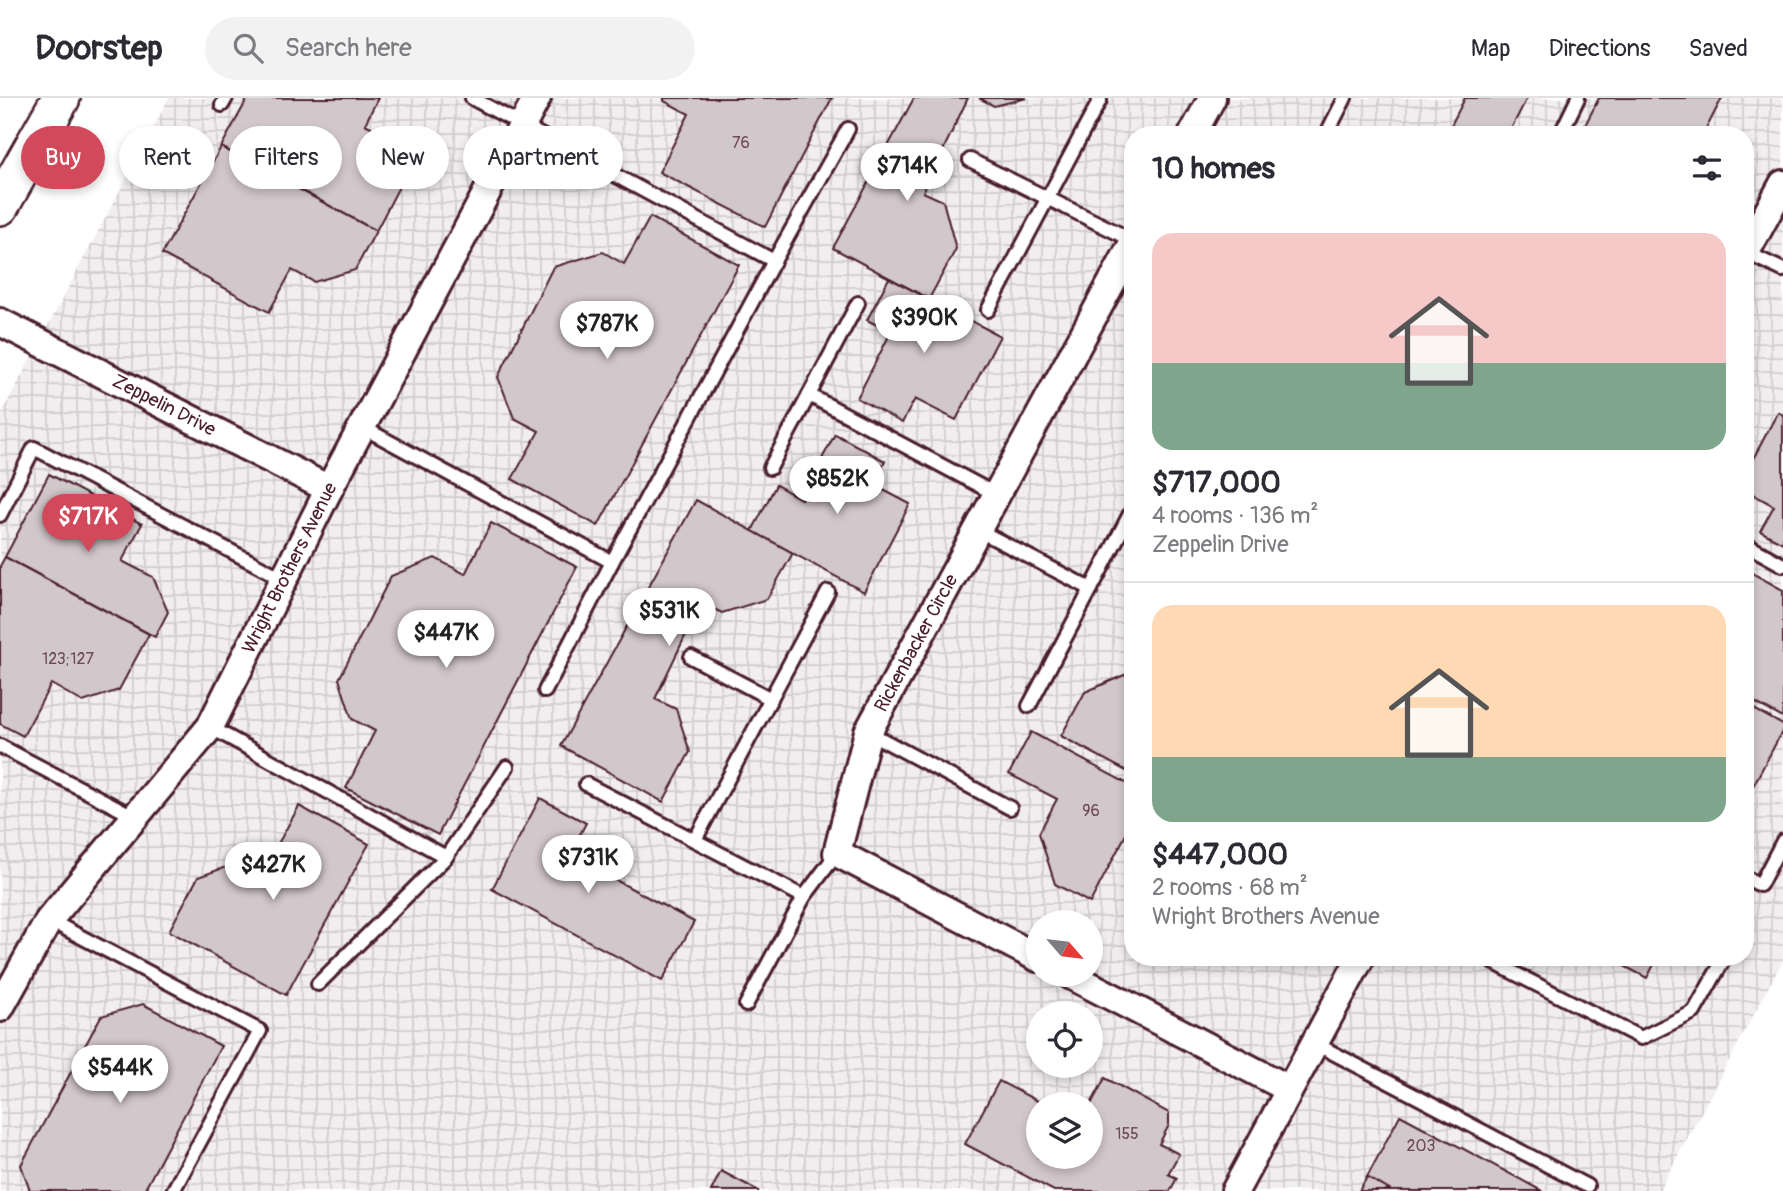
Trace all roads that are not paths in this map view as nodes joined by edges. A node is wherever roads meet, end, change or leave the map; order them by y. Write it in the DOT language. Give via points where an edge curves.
graph roads {
  1 [pos="61,98"];
  2 [pos="472,98"];
  3 [pos="537,98"];
  4 [pos="1212,98"];
  5 [pos="1345,98"];
  6 [pos="1578,98"];
  7 [pos="1100,100"];
  8 [pos="523,125"];
  9 [pos="1197,126"];
  10 [pos="1331,126"];
  11 [pos="1564,126"];
  12 [pos="848,129"];
  13 [pos="970,160"];
  14 [pos="1783,184"];
  15 [pos="1048,198"];
  16 [pos="0,206"];
  17 [pos="1754,237"];
  18 [pos="1124,249"];
  19 [pos="1754,257"];
  20 [pos="774,261"];
  21 [pos="1124,264"];
  22 [pos="1783,270"];
  23 [pos="858,303"];
  24 [pos="988,310"];
  25 [pos="0,322"];
  26 [pos="809,395"];
  27 [pos="362,427"];
  28 [pos="770,468"];
  29 [pos="329,489"];
  30 [pos="997,495"];
  31 [pos="0,514"];
  32 [pos="1124,525"];
  33 [pos="978,530"];
  34 [pos="1754,549"];
  35 [pos="612,562"];
  36 [pos="1783,565"];
  37 [pos="284,579"];
  38 [pos="1091,589"];
  39 [pos="828,592"];
  40 [pos="691,657"];
  41 [pos="545,691"];
  42 [pos="771,699"];
  43 [pos="1030,706"];
  44 [pos="210,727"];
  45 [pos="867,732"];
  46 [pos="0,746"];
  47 [pos="507,767"];
  48 [pos="586,784"];
  49 [pos="1010,808"];
  50 [pos="135,817"];
  51 [pos="695,840"];
  52 [pos="1783,841"];
  53 [pos="837,853"];
  54 [pos="446,857"];
  55 [pos="1754,882"];
  56 [pos="804,897"];
  57 [pos="49,920"];
  58 [pos="1026,952"];
  59 [pos="1356,966"];
  60 [pos="1501,966"];
  61 [pos="1720,966"];
  62 [pos="318,984"];
  63 [pos="1093,987"];
  64 [pos="746,1005"];
  65 [pos="0,1008"];
  66 [pos="1314,1043"];
  67 [pos="1289,1089"];
  68 [pos="1587,1186"];
  69 [pos="173,1191"];
  70 [pos="1235,1191"];
  1 -- 16 [label="main road"];
  2 -- 8 [label="lane"];
  3 -- 8 [label="street, Wright Brothers Avenue"];
  4 -- 9 [label="street"];
  5 -- 10 [label="lane"];
  6 -- 11 [label="lane"];
  7 -- 15 [label="lane"];
  8 -- 20 [label="lane"];
  8 -- 27 [label="street, Wright Brothers Avenue"];
  12 -- 20 [label="lane"];
  13 -- 15 [label="lane"];
  14 -- 17 [label="street"];
  15 -- 18 [label="lane"];
  15 -- 24 [label="lane"];
  19 -- 22 [label="lane"];
  20 -- 35 [label="lane"];
  21 -- 30 [label="street, Rickenbacker Circle"];
  23 -- 26 [label="lane"];
  25 -- 29 [label="street, Zeppelin Drive"];
  26 -- 28 [label="lane"];
  26 -- 30 [label="lane"];
  27 -- 29 [label="street, Wright Brothers Avenue"];
  27 -- 35 [label="lane"];
  29 -- 37 [label="street, Wright Brothers Avenue"];
  30 -- 33 [label="street, Rickenbacker Circle"];
  31 -- 37 [label="lane" via="34,448"];
  32 -- 38 [label="lane"];
  33 -- 38 [label="lane"];
  33 -- 45 [label="street, Rickenbacker Circle"];
  34 -- 36 [label="lane"];
  35 -- 41 [label="lane"];
  37 -- 44 [label="street, Wright Brothers Avenue"];
  38 -- 43 [label="lane"];
  39 -- 42 [label="lane"];
  40 -- 42 [label="lane"];
  42 -- 51 [label="lane"];
  44 -- 50 [label="street, Wright Brothers Avenue"];
  44 -- 54 [label="lane"];
  45 -- 49 [label="lane"];
  45 -- 53 [label="street, Rickenbacker Circle"];
  46 -- 50 [label="lane"];
  47 -- 54 [label="lane"];
  48 -- 51 [label="lane"];
  50 -- 57 [label="street, Wright Brothers Avenue"];
  51 -- 56 [label="lane"];
  52 -- 55 [label="lane" via="1760,885"];
  53 -- 56 [label="lane"];
  53 -- 58 [label="street"];
  54 -- 62 [label="lane"];
  56 -- 64 [label="lane"];
  57 -- 65 [label="street, Wright Brothers Avenue"];
  57 -- 69 [label="lane" via="260,1031"];
  59 -- 66 [label="street"];
  60 -- 61 [label="lane" via="1641,1038 1694,1012"];
  63 -- 67 [label="street"];
  66 -- 67 [label="street"];
  66 -- 68 [label="lane"];
  67 -- 70 [label="street"];
}
